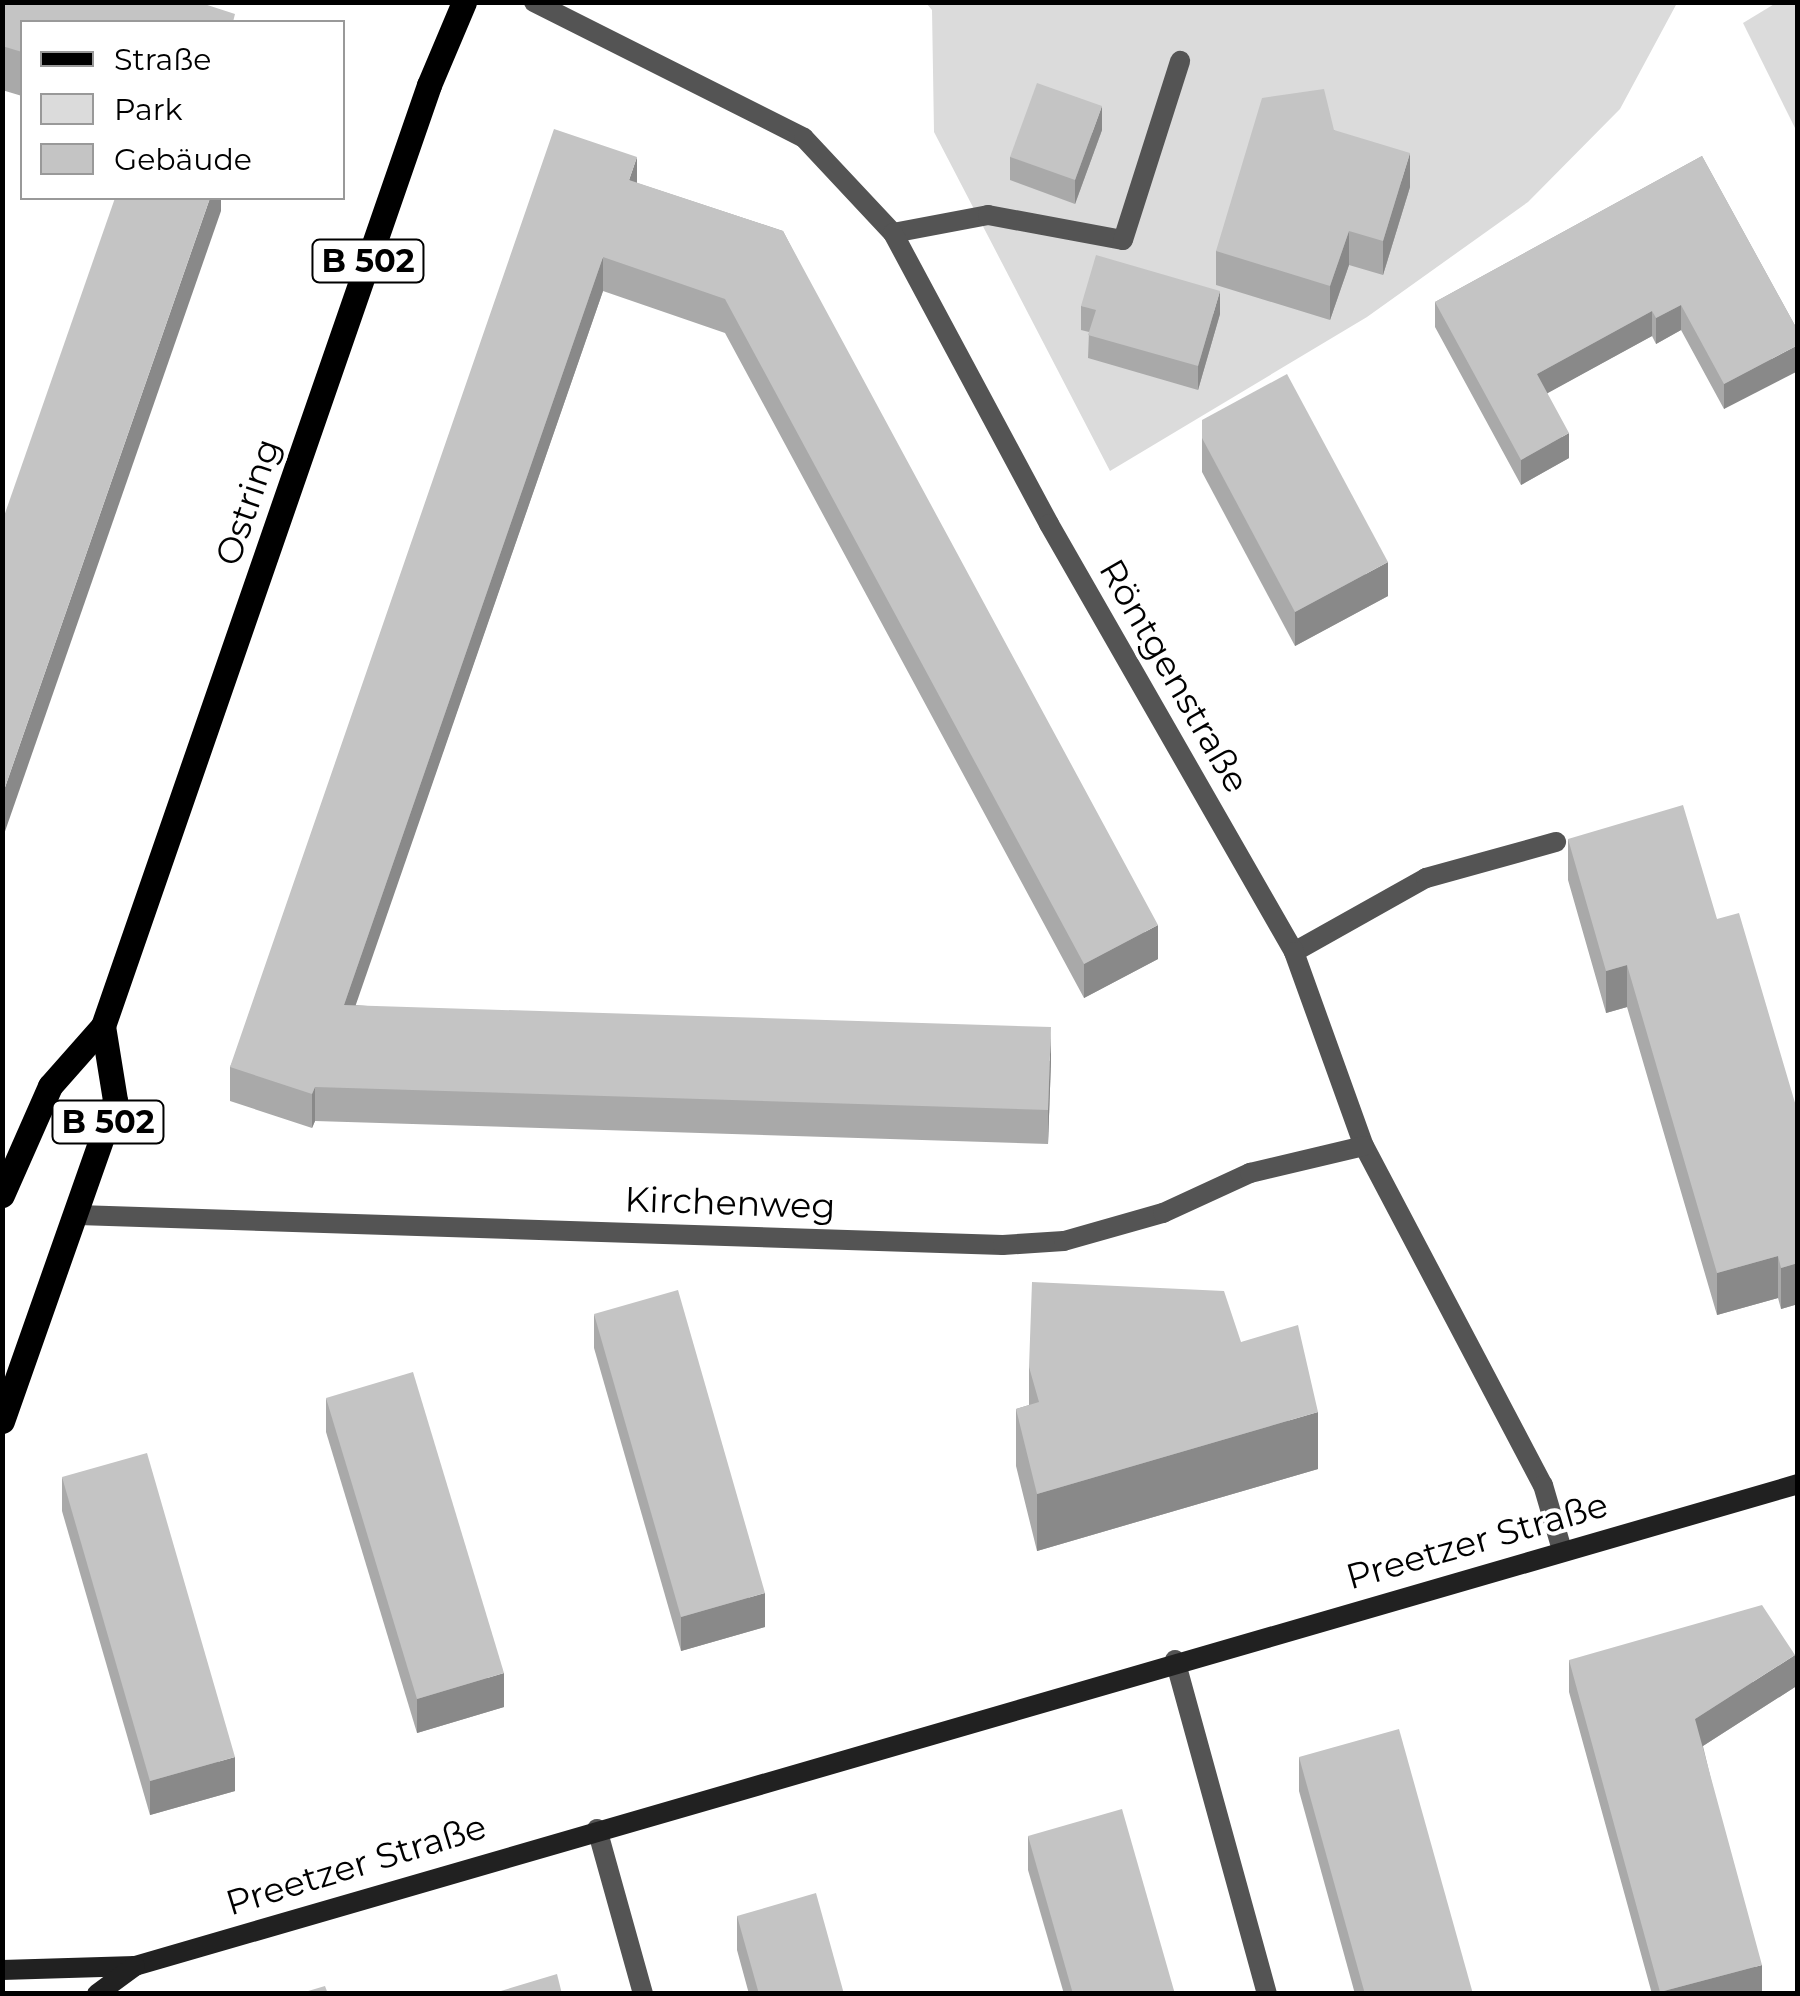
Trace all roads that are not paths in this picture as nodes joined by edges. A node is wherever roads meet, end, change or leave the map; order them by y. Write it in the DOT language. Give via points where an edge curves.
graph roads {
  1 [pos="464,2"];
  2 [pos="534,2"];
  3 [pos="1180,61"];
  4 [pos="893,233"];
  5 [pos="1556,842"];
  6 [pos="1294,952"];
  7 [pos="103,1026"];
  8 [pos="1364,1146"];
  9 [pos="2,1195"];
  10 [pos="78,1215"];
  11 [pos="2,1421"];
  12 [pos="1798,1484"];
  13 [pos="1562,1550"];
  14 [pos="1175,1660"];
  15 [pos="597,1830"];
  16 [pos="135,1966"];
  17 [pos="2,1970"];
  18 [pos="97,1994"];
  19 [pos="643,1994"];
  20 [pos="1267,1994"];
  1 -- 7 [label="main road, Ostring / B 502" via="429,85"];
  2 -- 4 [label="street, Röntgenstraße" via="804,138"];
  3 -- 4 [label="street" via="1123,240 988,215"];
  4 -- 6 [label="street, Röntgenstraße" via="1049,524"];
  5 -- 6 [label="street" via="1426,878"];
  6 -- 8 [label="street, Röntgenstraße"];
  7 -- 9 [label="main road, Ostring / B 502" via="50,1086"];
  7 -- 10 [label="main road, Ostring / B 502" via="115,1100"];
  8 -- 10 [label="street, Kirchenweg" via="1250,1174 1163,1213 1080,1236 1003,1245"];
  8 -- 13 [label="street, Röntgenstraße" via="1543,1485"];
  10 -- 11 [label="main road, Ostring / B 502"];
  12 -- 13 [label="street, Preetzer Straße"];
  13 -- 14 [label="street, Preetzer Straße"];
  14 -- 15 [label="street, Preetzer Straße"];
  14 -- 20 [label="street"];
  15 -- 16 [label="street, Preetzer Straße"];
  15 -- 19 [label="street"];
  16 -- 17 [label="street, Preetzer Straße"];
  16 -- 18 [label="street, Preetzer Straße"];
}
